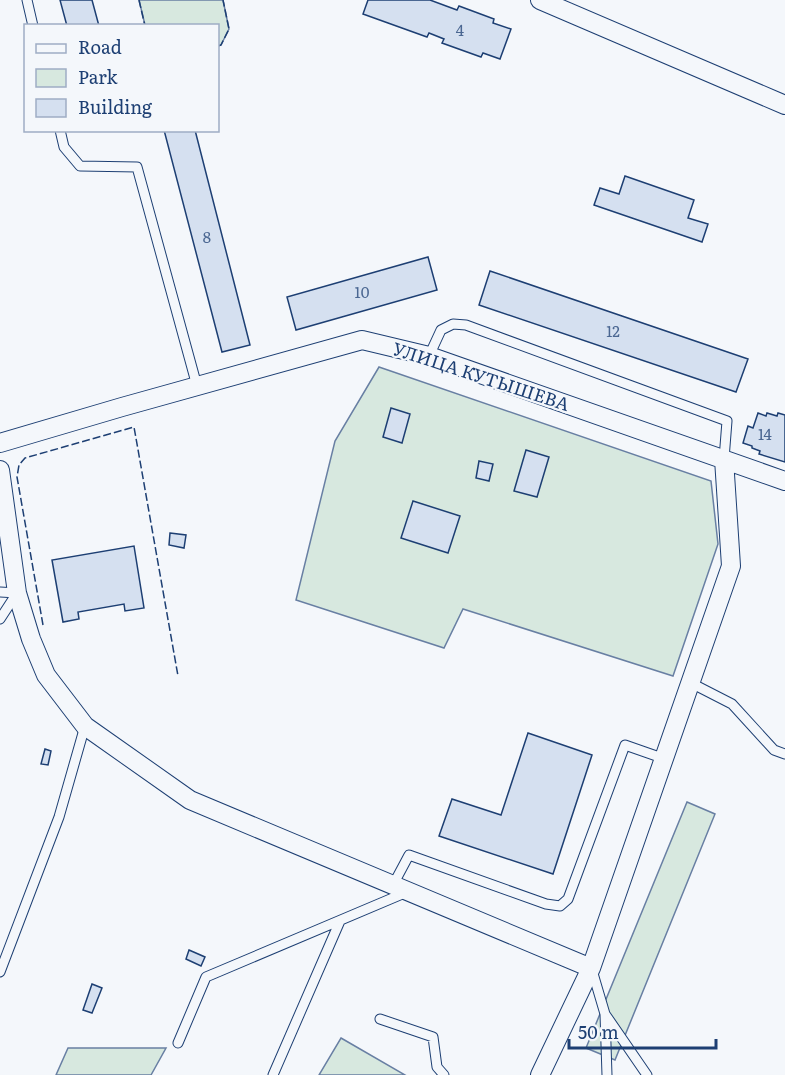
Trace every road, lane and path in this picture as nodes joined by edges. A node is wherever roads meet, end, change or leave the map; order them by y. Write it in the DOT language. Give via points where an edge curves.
graph roads {
  1 [pos="27,0"];
  2 [pos="540,0"];
  3 [pos="33,24"];
  4 [pos="785,105"];
  5 [pos="60,132"];
  6 [pos="429,356"];
  7 [pos="197,386"];
  8 [pos="0,443"];
  9 [pos="724,459"];
  10 [pos="0,470"];
  11 [pos="785,481"];
  12 [pos="8,593"];
  13 [pos="0,619"];
  14 [pos="691,683"];
  15 [pos="85,726"];
  16 [pos="785,754"];
  17 [pos="665,759"];
  18 [pos="401,888"];
  19 [pos="340,921"];
  20 [pos="591,968"];
  21 [pos="0,972"];
  22 [pos="605,1014"];
  23 [pos="380,1019"];
  24 [pos="177,1043"];
  25 [pos="273,1075"];
  26 [pos="444,1075"];
  27 [pos="540,1075"];
  28 [pos="607,1075"];
  29 [pos="647,1075"];
  1 -- 3 [label="lane"];
  2 -- 4 [label="street"];
  5 -- 7 [label="lane" via="64,147 80,166 137,167"];
  6 -- 7 [label="street, УЛИЦА КУТЫШЕВА" via="362,340"];
  6 -- 9 [label="street, УЛИЦА КУТЫШЕВА"];
  6 -- 9 [label="lane" via="441,330 453,324 466,325 727,421"];
  7 -- 8 [label="street, УЛИЦА КУТЫШЕВА"];
  9 -- 11 [label="street, УЛИЦА КУТЫШЕВА"];
  9 -- 14 [label="street" via="731,566"];
  10 -- 12 [label="street"];
  12 -- 13 [label="lane"];
  12 -- 15 [label="street" via="46,675"];
  14 -- 16 [label="lane" via="732,704 774,750"];
  14 -- 17 [label="street"];
  15 -- 18 [label="street" via="190,800"];
  15 -- 21 [label="lane" via="59,817"];
  17 -- 18 [label="lane" via="625,745 568,899 560,906 409,855"];
  17 -- 20 [label="street"];
  18 -- 19 [label="lane"];
  18 -- 20 [label="street"];
  19 -- 24 [label="lane" via="206,977"];
  19 -- 25 [label="lane"];
  20 -- 22 [label="lane"];
  20 -- 27 [label="street"];
  22 -- 28 [label="lane"];
  22 -- 29 [label="lane"];
  23 -- 26 [label="lane" via="433,1037 437,1067"];
}
